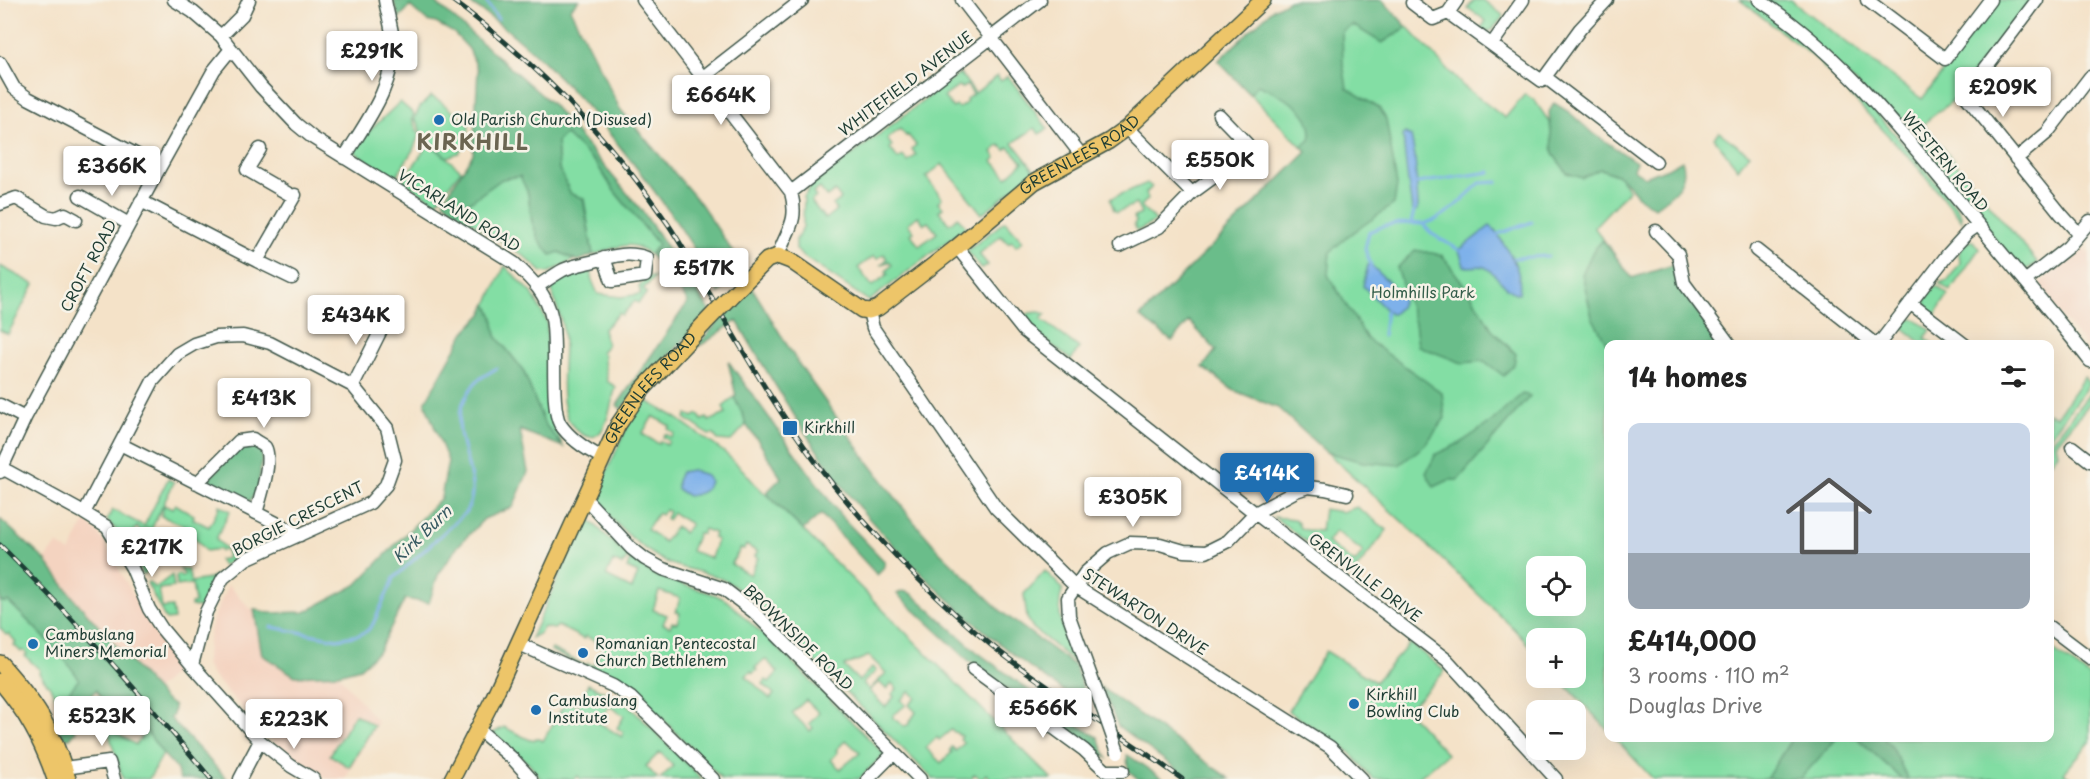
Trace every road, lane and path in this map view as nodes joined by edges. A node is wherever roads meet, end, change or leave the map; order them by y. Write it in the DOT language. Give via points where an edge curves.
graph roads {
  1 [pos="174,0"];
  2 [pos="249,0"];
  3 [pos="385,0"];
  4 [pos="643,0"];
  5 [pos="802,0"];
  6 [pos="962,0"];
  7 [pos="1040,0"];
  8 [pos="1263,0"];
  9 [pos="1457,0"];
  10 [pos="1523,0"];
  11 [pos="1607,0"];
  12 [pos="1759,0"];
  13 [pos="1990,0"];
  14 [pos="2037,0"];
  15 [pos="1874,2"];
  16 [pos="1412,3"];
  17 [pos="1448,13"];
  18 [pos="221,36"];
  19 [pos="991,38"];
  20 [pos="1492,44"];
  21 [pos="231,49"];
  22 [pos="0,63"];
  23 [pos="1545,77"];
  24 [pos="2090,77"];
  25 [pos="702,78"];
  26 [pos="1219,115"];
  27 [pos="1126,128"];
  28 [pos="260,149"];
  29 [pos="1082,156"];
  30 [pos="344,159"];
  31 [pos="2016,159"];
  32 [pos="1656,162"];
  33 [pos="160,167"];
  34 [pos="791,192"];
  35 [pos="1192,193"];
  36 [pos="80,196"];
  37 [pos="141,201"];
  38 [pos="0,204"];
  39 [pos="76,219"];
  40 [pos="2090,220"];
  41 [pos="129,224"];
  42 [pos="1978,225"];
  43 [pos="1656,231"];
  44 [pos="2079,234"];
  45 [pos="1120,246"];
  46 [pos="957,247"];
  47 [pos="1756,250"];
  48 [pos="778,256"];
  49 [pos="604,258"];
  50 [pos="257,261"];
  51 [pos="292,278"];
  52 [pos="2025,282"];
  53 [pos="538,286"];
  54 [pos="1910,303"];
  55 [pos="869,311"];
  56 [pos="386,320"];
  57 [pos="1726,340"];
  58 [pos="1871,340"];
  59 [pos="1881,340"];
  60 [pos="1958,340"];
  61 [pos="2090,361"];
  62 [pos="353,386"];
  63 [pos="0,405"];
  64 [pos="25,418"];
  65 [pos="120,444"];
  66 [pos="2072,447"];
  67 [pos="603,458"];
  68 [pos="2090,460"];
  69 [pos="1,470"];
  70 [pos="197,483"];
  71 [pos="1347,494"];
  72 [pos="585,498"];
  73 [pos="84,513"];
  74 [pos="256,513"];
  75 [pos="1255,513"];
  76 [pos="300,535"];
  77 [pos="1075,586"];
  78 [pos="2054,631"];
  79 [pos="519,645"];
  80 [pos="2090,658"];
  81 [pos="0,663"];
  82 [pos="192,665"];
  83 [pos="973,669"];
  84 [pos="0,681"];
  85 [pos="478,729"];
  86 [pos="260,741"];
  87 [pos="894,753"];
  88 [pos="62,775"];
  89 [pos="1124,775"];
  90 [pos="114,779"];
  91 [pos="240,779"];
  92 [pos="313,779"];
  93 [pos="452,779"];
  94 [pos="531,779"];
  95 [pos="713,779"];
  96 [pos="868,779"];
  97 [pos="920,779"];
  98 [pos="1362,779"];
  99 [pos="1556,779"];
  1 -- 18 [label="street, VICARLAND ROAD"];
  2 -- 18 [label="street" via="242,15"];
  3 -- 30 [label="street" via="393,40 388,79 383,95"];
  4 -- 25 [label="street"];
  5 -- 25 [label="street"];
  6 -- 19 [label="street"];
  7 -- 19 [label="street, WHITEFIELD AVENUE"];
  8 -- 27 [label="main road, GREENLEES ROAD"];
  9 -- 17 [label="street"];
  10 -- 20 [label="street"];
  11 -- 23 [label="street"];
  12 -- 42 [label="street, WESTERN ROAD" via="1843,68"];
  13 -- 15 [label="street" via="1944,59"];
  14 -- 31 [label="street" via="1965,94"];
  16 -- 17 [label="street" via="1433,19"];
  17 -- 20 [label="street"];
  18 -- 21 [label="street, VICARLAND ROAD"];
  19 -- 29 [label="street"];
  19 -- 34 [label="street, WHITEFIELD AVENUE"];
  20 -- 23 [label="street" via="1542,81"];
  21 -- 30 [label="street, VICARLAND ROAD" via="296,124"];
  21 -- 33 [label="street, CROFT ROAD" via="214,70"];
  22 -- 33 [label="street" via="14,88 28,98"];
  23 -- 32 [label="street"];
  24 -- 31 [label="street" via="2047,133"];
  25 -- 34 [label="street"];
  26 -- 35 [label="street" via="1247,144 1229,166"];
  27 -- 29 [label="main road, GREENLEES ROAD"];
  27 -- 35 [label="street"];
  28 -- 50 [label="street" via="247,170 294,196"];
  29 -- 46 [label="main road, GREENLEES ROAD" via="1034,182"];
  30 -- 53 [label="street, VICARLAND ROAD" via="514,263"];
  31 -- 44 [label="street"];
  33 -- 37 [label="street, CROFT ROAD"];
  34 -- 48 [label="street" via="795,207 792,225"];
  35 -- 45 [label="street" via="1160,227"];
  36 -- 41 [label="street"];
  37 -- 41 [label="street, CROFT ROAD"];
  37 -- 50 [label="street"];
  38 -- 39 [label="street" via="16,198 46,216 56,218 65,214"];
  40 -- 44 [label="street"];
  41 -- 64 [label="street, CROFT ROAD"];
  42 -- 52 [label="street, WESTERN ROAD"];
  42 -- 54 [label="street" via="1948,254"];
  43 -- 57 [label="street" via="1678,254 1684,283"];
  44 -- 52 [label="street"];
  46 -- 55 [label="main road, GREENLEES ROAD"];
  46 -- 75 [label="street, GRENVILLE DRIVE" via="1023,330"];
  47 -- 58 [label="street"];
  48 -- 55 [label="main road"];
  48 -- 67 [label="main road, GREENLEES ROAD, bridge" via="767,260 635,399"];
  49 -- 53 [label="street" via="565,269"];
  50 -- 51 [label="street"];
  52 -- 61 [label="street, WESTERN ROAD"];
  53 -- 67 [label="street, VICARLAND ROAD" via="552,317 556,410 560,423 578,443"];
  54 -- 59 [label="street"];
  54 -- 60 [label="street"];
  55 -- 77 [label="street, STEWARTON DRIVE" via="873,328 996,508"];
  56 -- 62 [label="street"];
  62 -- 65 [label="street, BORGIE CRESCENT" via="270,343 243,336 216,337 177,354 153,381"];
  62 -- 76 [label="street, BORGIE CRESCENT" via="387,428 395,460 386,485 370,502"];
  63 -- 64 [label="street"];
  64 -- 69 [label="street, CROFT ROAD"];
  65 -- 70 [label="street"];
  65 -- 73 [label="street, BORGIE CRESCENT"];
  66 -- 68 [label="street"];
  67 -- 72 [label="main road, GREENLEES ROAD"];
  69 -- 73 [label="street"];
  70 -- 74 [label="street"];
  70 -- 74 [label="street" via="239,441 253,439 264,447 268,457"];
  71 -- 75 [label="street" via="1308,487"];
  72 -- 79 [label="main road, GREENLEES ROAD"];
  72 -- 87 [label="street, BROWNSIDE ROAD" via="645,559 724,589 754,612"];
  73 -- 82 [label="street" via="107,527 132,568 149,609"];
  74 -- 76 [label="street"];
  75 -- 77 [label="street" via="1228,541 1206,552 1130,543 1108,553"];
  75 -- 99 [label="street, GRENVILLE DRIVE" via="1447,660"];
  76 -- 82 [label="street, BORGIE CRESCENT" via="246,559 223,578 206,612"];
  77 -- 89 [label="street, bridge" via="1068,598 1069,616"];
  77 -- 98 [label="street, STEWARTON DRIVE" via="1330,747"];
  78 -- 80 [label="street"];
  79 -- 85 [label="main road, GREENLEES ROAD"];
  79 -- 95 [label="street" via="632,698"];
  81 -- 88 [label="main road" via="47,724"];
  82 -- 86 [label="street"];
  83 -- 89 [label="street" via="1084,750 1106,771"];
  84 -- 88 [label="main road"];
  85 -- 93 [label="main road, GREENLEES ROAD"];
  85 -- 94 [label="street"];
  86 -- 91 [label="street"];
  86 -- 92 [label="street"];
  87 -- 96 [label="street"];
  87 -- 97 [label="street, BROWNSIDE ROAD"];
  88 -- 90 [label="street" via="109,762"];
}
